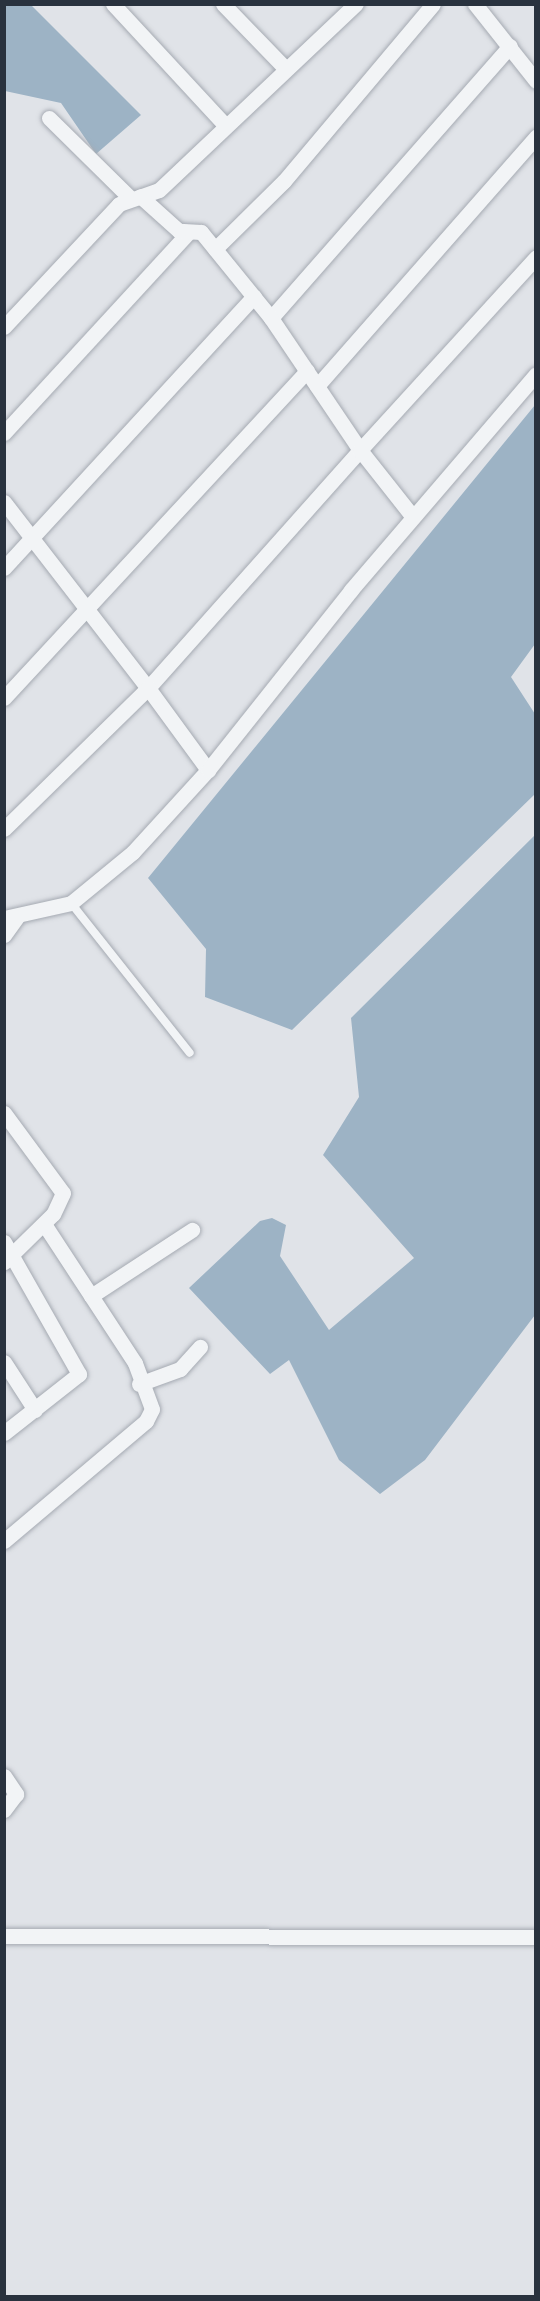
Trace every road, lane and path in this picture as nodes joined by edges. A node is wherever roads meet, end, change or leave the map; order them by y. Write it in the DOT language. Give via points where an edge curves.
graph roads {
  1 [pos="113,4"];
  2 [pos="356,4"];
  3 [pos="433,4"];
  4 [pos="475,4"];
  5 [pos="232,7"];
  6 [pos="510,46"];
  7 [pos="285,68"];
  8 [pos="536,81"];
  9 [pos="49,118"];
  10 [pos="225,125"];
  11 [pos="536,137"];
  12 [pos="135,197"];
  13 [pos="187,234"];
  14 [pos="215,249"];
  15 [pos="536,257"];
  16 [pos="254,296"];
  17 [pos="271,318"];
  18 [pos="4,327"];
  19 [pos="307,371"];
  20 [pos="536,374"];
  21 [pos="317,386"];
  22 [pos="4,433"];
  23 [pos="360,450"];
  24 [pos="4,502"];
  25 [pos="413,517"];
  26 [pos="32,537"];
  27 [pos="4,568"];
  28 [pos="86,608"];
  29 [pos="148,688"];
  30 [pos="4,698"];
  31 [pos="208,770"];
  32 [pos="4,829"];
  33 [pos="71,903"];
  34 [pos="11,917"];
  35 [pos="4,935"];
  36 [pos="190,1053"];
  37 [pos="4,1113"];
  38 [pos="44,1224"];
  39 [pos="192,1230"];
  40 [pos="8,1253"];
  41 [pos="91,1296"];
  42 [pos="200,1347"];
  43 [pos="4,1362"];
  44 [pos="139,1384"];
  45 [pos="35,1410"];
  46 [pos="4,1433"];
  47 [pos="7,1534"];
  48 [pos="4,1776"];
  49 [pos="4,1810"];
  50 [pos="4,1936"];
  51 [pos="536,1937"];
  1 -- 10 [label="street"];
  2 -- 7 [label="street"];
  3 -- 14 [label="street" via="284,181"];
  4 -- 6 [label="street"];
  5 -- 7 [label="street"];
  6 -- 8 [label="street"];
  6 -- 17 [label="street"];
  7 -- 10 [label="street"];
  9 -- 12 [label="street"];
  10 -- 12 [label="street" via="159,190"];
  11 -- 21 [label="street"];
  12 -- 13 [label="street"];
  12 -- 18 [label="street"];
  13 -- 14 [label="street" via="197,230"];
  13 -- 22 [label="street"];
  14 -- 16 [label="street"];
  15 -- 23 [label="street"];
  16 -- 17 [label="street"];
  16 -- 26 [label="street"];
  17 -- 19 [label="street"];
  19 -- 21 [label="street"];
  19 -- 28 [label="street"];
  20 -- 25 [label="street"];
  21 -- 23 [label="street"];
  23 -- 25 [label="street"];
  23 -- 29 [label="street"];
  24 -- 26 [label="street"];
  25 -- 31 [label="street"];
  26 -- 27 [label="street"];
  26 -- 28 [label="street"];
  28 -- 29 [label="street"];
  28 -- 30 [label="street"];
  29 -- 31 [label="street"];
  29 -- 32 [label="street"];
  31 -- 33 [label="street" via="133,852"];
  33 -- 34 [label="street"];
  33 -- 36 [label="lane"];
  34 -- 35 [label="street"];
  37 -- 38 [label="street" via="61,1182 61,1204"];
  38 -- 40 [label="street"];
  38 -- 41 [label="street"];
  39 -- 41 [label="street"];
  40 -- 45 [label="street" via="79,1368 76,1380"];
  41 -- 44 [label="street" via="135,1363"];
  42 -- 44 [label="street" via="180,1369"];
  43 -- 45 [label="street"];
  44 -- 47 [label="street" via="151,1403 146,1421"];
  45 -- 46 [label="street"];
  48 -- 49 [label="street" via="16,1794"];
  50 -- 51 [label="street"];
}
